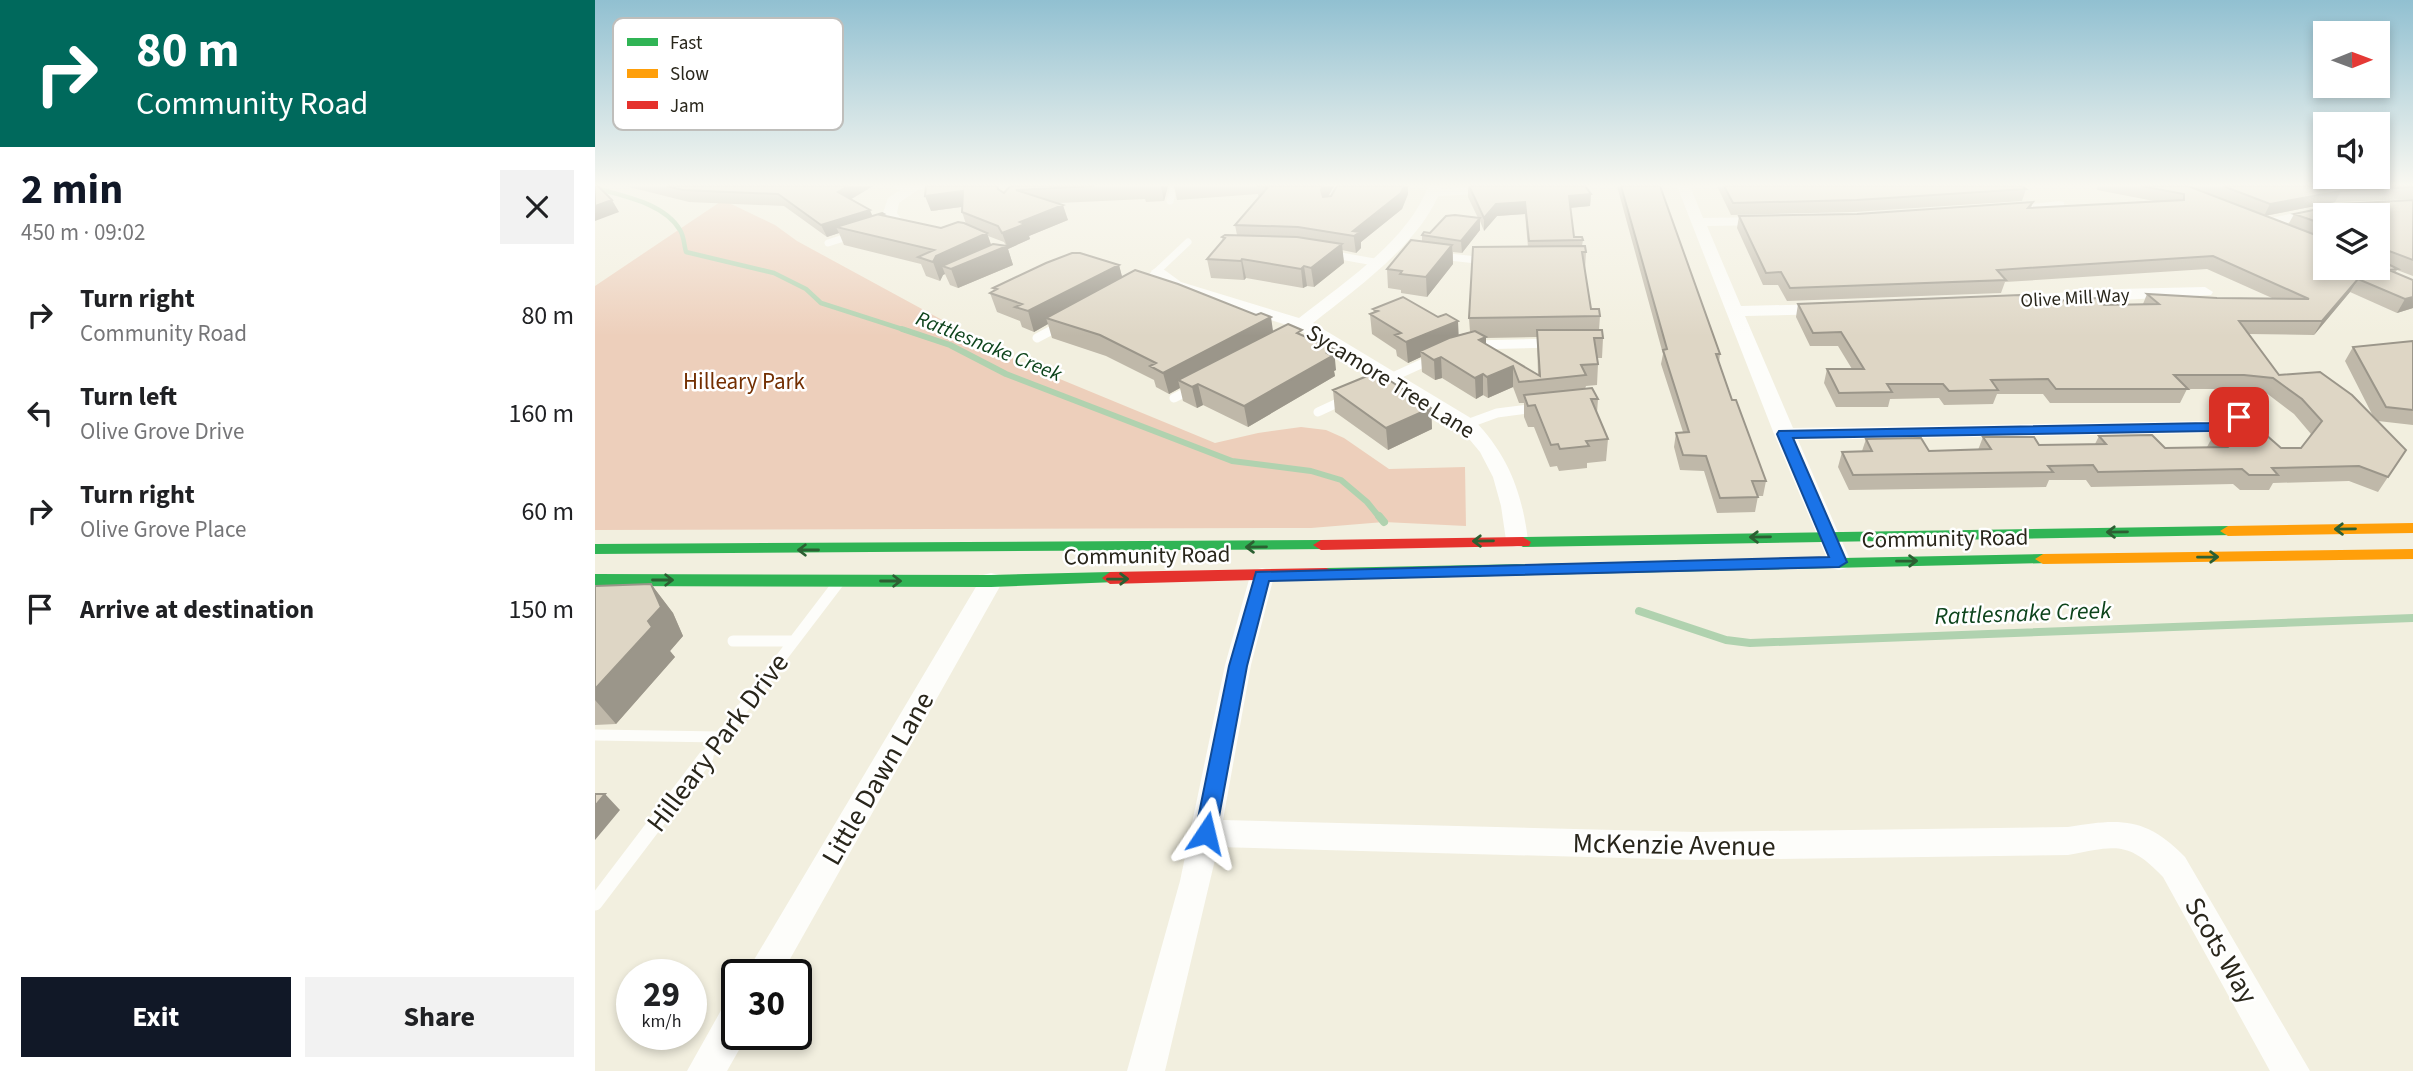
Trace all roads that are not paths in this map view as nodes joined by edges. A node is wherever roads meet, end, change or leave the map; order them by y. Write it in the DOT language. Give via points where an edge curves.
graph roads {
  1 [pos="849,236"];
  2 [pos="1406,236"];
  3 [pos="1704,236"];
  4 [pos="1188,242"];
  5 [pos="828,243"];
  6 [pos="1325,253"];
  7 [pos="1428,255"];
  8 [pos="1492,261"];
  9 [pos="1374,262"];
  10 [pos="1159,271"];
  11 [pos="1139,285"];
  12 [pos="2205,292"];
  13 [pos="1975,303"];
  14 [pos="1842,308"];
  15 [pos="1735,311"];
  16 [pos="1071,320"];
  17 [pos="1303,329"];
  18 [pos="1037,338"];
  19 [pos="1560,343"];
  20 [pos="1466,346"];
  21 [pos="1436,357"];
  22 [pos="1209,380"];
  23 [pos="1381,382"];
  24 [pos="1353,396"];
  25 [pos="1174,398"];
  26 [pos="1549,407"];
  27 [pos="1318,411"];
  28 [pos="2239,417"];
  29 [pos="1467,424"];
  30 [pos="1784,434"];
  31 [pos="2413,528"];
  32 [pos="1828,536"];
  33 [pos="1517,540"];
  34 [pos="1419,542"];
  35 [pos="595,550"];
  36 [pos="2413,554"];
  37 [pos="1839,562"];
  38 [pos="1007,564"];
  39 [pos="1367,573"];
  40 [pos="1262,576"];
  41 [pos="595,580"];
  42 [pos="839,581"];
  43 [pos="733,640"];
  44 [pos="794,641"];
  45 [pos="595,735"];
  46 [pos="721,737"];
  47 [pos="1206,833"];
  48 [pos="2142,838"];
  49 [pos="595,903"];
  50 [pos="772,959"];
  51 [pos="721,1045"];
  52 [pos="706,1071"];
  53 [pos="1146,1071"];
  54 [pos="2291,1071"];
  1 -- 5 [label="lane"];
  2 -- 9 [label="street" via="1395,250"];
  3 -- 15 [label="street"];
  4 -- 10 [label="lane"];
  6 -- 9 [label="lane"];
  7 -- 8 [label="lane"];
  9 -- 17 [label="street"];
  10 -- 11 [label="lane"];
  10 -- 17 [label="street, Sycamore Tree Lane" via="1175,285"];
  12 -- 13 [label="street, Olive Mill Way"];
  14 -- 15 [label="street"];
  15 -- 30 [label="street"];
  16 -- 18 [label="lane"];
  17 -- 23 [label="street, Sycamore Tree Lane"];
  19 -- 20 [label="lane"];
  21 -- 23 [label="lane"];
  22 -- 25 [label="lane"];
  23 -- 29 [label="street, Sycamore Tree Lane"];
  24 -- 27 [label="lane"];
  26 -- 29 [label="lane" via="1497,413"];
  28 -- 30 [label="street" via="2211,427"];
  29 -- 33 [label="street, Sycamore Tree Lane" via="1499,462"];
  30 -- 32 [label="street"];
  31 -- 32 [label="main road, Community Road, one-way"];
  32 -- 33 [label="main road, Community Road, one-way"];
  32 -- 37 [label="street"];
  33 -- 34 [label="main road, Community Road, one-way"];
  33 -- 39 [label="main road" via="1514,549 1496,556 1396,559"];
  34 -- 38 [label="main road, Community Road, one-way" via="1191,548 1131,561"];
  34 -- 40 [label="main road" via="1374,555 1279,560 1269,564"];
  38 -- 35 [label="main road, Community Road, one-way"];
  37 -- 36 [label="main road, Community Road, one-way"];
  37 -- 39 [label="main road, Community Road"];
  38 -- 40 [label="main road, Community Road, one-way"];
  42 -- 38 [label="main road, Community Road, one-way"];
  38 -- 42 [label="main road" via="969,560 857,563"];
  38 -- 50 [label="street, Little Dawn Lane"];
  39 -- 40 [label="main road, Community Road"];
  40 -- 47 [label="street" via="1238,666"];
  41 -- 42 [label="main road, Community Road, one-way"];
  42 -- 44 [label="lane, Hilleary Park Drive"];
  43 -- 44 [label="lane"];
  44 -- 46 [label="lane, Hilleary Park Drive"];
  45 -- 46 [label="lane"];
  46 -- 49 [label="lane, Hilleary Park Drive"];
  47 -- 48 [label="street, McKenzie Avenue" via="1721,846 2068,841 2104,834"];
  47 -- 53 [label="street"];
  48 -- 54 [label="street, Scots Way" via="2174,867"];
  51 -- 52 [label="street"];
}
